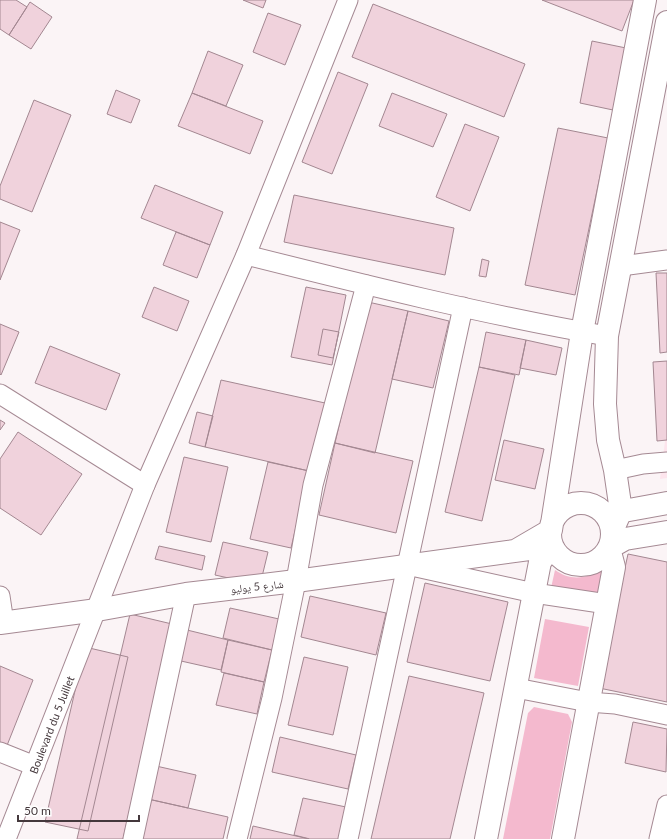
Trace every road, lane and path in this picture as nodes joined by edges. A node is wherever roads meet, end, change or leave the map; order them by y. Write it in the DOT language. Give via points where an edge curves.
graph roads {
  1 [pos="348,0"];
  2 [pos="646,0"];
  3 [pos="667,22"];
  4 [pos="246,255"];
  5 [pos="667,260"];
  6 [pos="621,266"];
  7 [pos="366,285"];
  8 [pos="462,307"];
  9 [pos="582,332"];
  10 [pos="608,336"];
  11 [pos="0,394"];
  12 [pos="667,462"];
  13 [pos="615,470"];
  14 [pos="144,485"];
  15 [pos="667,503"];
  16 [pos="612,526"];
  17 [pos="667,532"];
  18 [pos="551,537"];
  19 [pos="407,565"];
  20 [pos="296,581"];
  21 [pos="534,593"];
  22 [pos="186,594"];
  23 [pos="0,596"];
  24 [pos="607,604"];
  25 [pos="97,610"];
  26 [pos="2,623"];
  27 [pos="516,688"];
  28 [pos="588,702"];
  29 [pos="667,715"];
  30 [pos="0,752"];
  31 [pos="35,766"];
  32 [pos="667,805"];
  33 [pos="6,839"];
  34 [pos="132,839"];
  35 [pos="237,839"];
  36 [pos="348,839"];
  37 [pos="486,839"];
  38 [pos="563,839"];
  39 [pos="659,839"];
  1 -- 4 [label="street, Boulevard du 5 Juillet"];
  2 -- 9 [label="street"];
  3 -- 6 [label="street"];
  4 -- 7 [label="street"];
  4 -- 14 [label="street, Boulevard du 5 Juillet"];
  5 -- 6 [label="street"];
  6 -- 10 [label="street"];
  7 -- 8 [label="street"];
  7 -- 20 [label="street" via="313,485"];
  8 -- 9 [label="street"];
  8 -- 19 [label="street"];
  9 -- 10 [label="street"];
  9 -- 18 [label="street"];
  10 -- 13 [label="street" via="605,404 608,440"];
  11 -- 14 [label="street"];
  12 -- 13 [label="street"];
  13 -- 16 [label="street"];
  14 -- 25 [label="street, Boulevard du 5 Juillet"];
  15 -- 16 [label="street"];
  16 -- 17 [label="street" via="625,539"];
  16 -- 18 [label="street" via="598,507 578,503 559,512 553,520"];
  16 -- 18 [label="street" via="603,556 594,562 584,564 574,564 557,554"];
  16 -- 24 [label="street" via="614,567"];
  18 -- 19 [label="street, شارع 5 يوليو" via="515,551"];
  18 -- 21 [label="street" via="540,562"];
  19 -- 20 [label="street, شارع 5 يوليو"];
  19 -- 21 [label="street"];
  19 -- 36 [label="street"];
  20 -- 22 [label="street, شارع 5 يوليو"];
  20 -- 35 [label="street" via="272,698"];
  21 -- 24 [label="street"];
  21 -- 27 [label="street"];
  22 -- 25 [label="street, شارع 5 يوليو"];
  22 -- 34 [label="street"];
  23 -- 26 [label="street"];
  24 -- 28 [label="street"];
  25 -- 26 [label="street, شارع 5 يوليو"];
  25 -- 31 [label="street, Boulevard du 5 Juillet"];
  27 -- 28 [label="street"];
  27 -- 37 [label="street"];
  28 -- 29 [label="street" via="615,704"];
  28 -- 38 [label="street"];
  30 -- 31 [label="street"];
  31 -- 33 [label="street, Boulevard du 5 Juillet"];
  32 -- 39 [label="street"];
}
